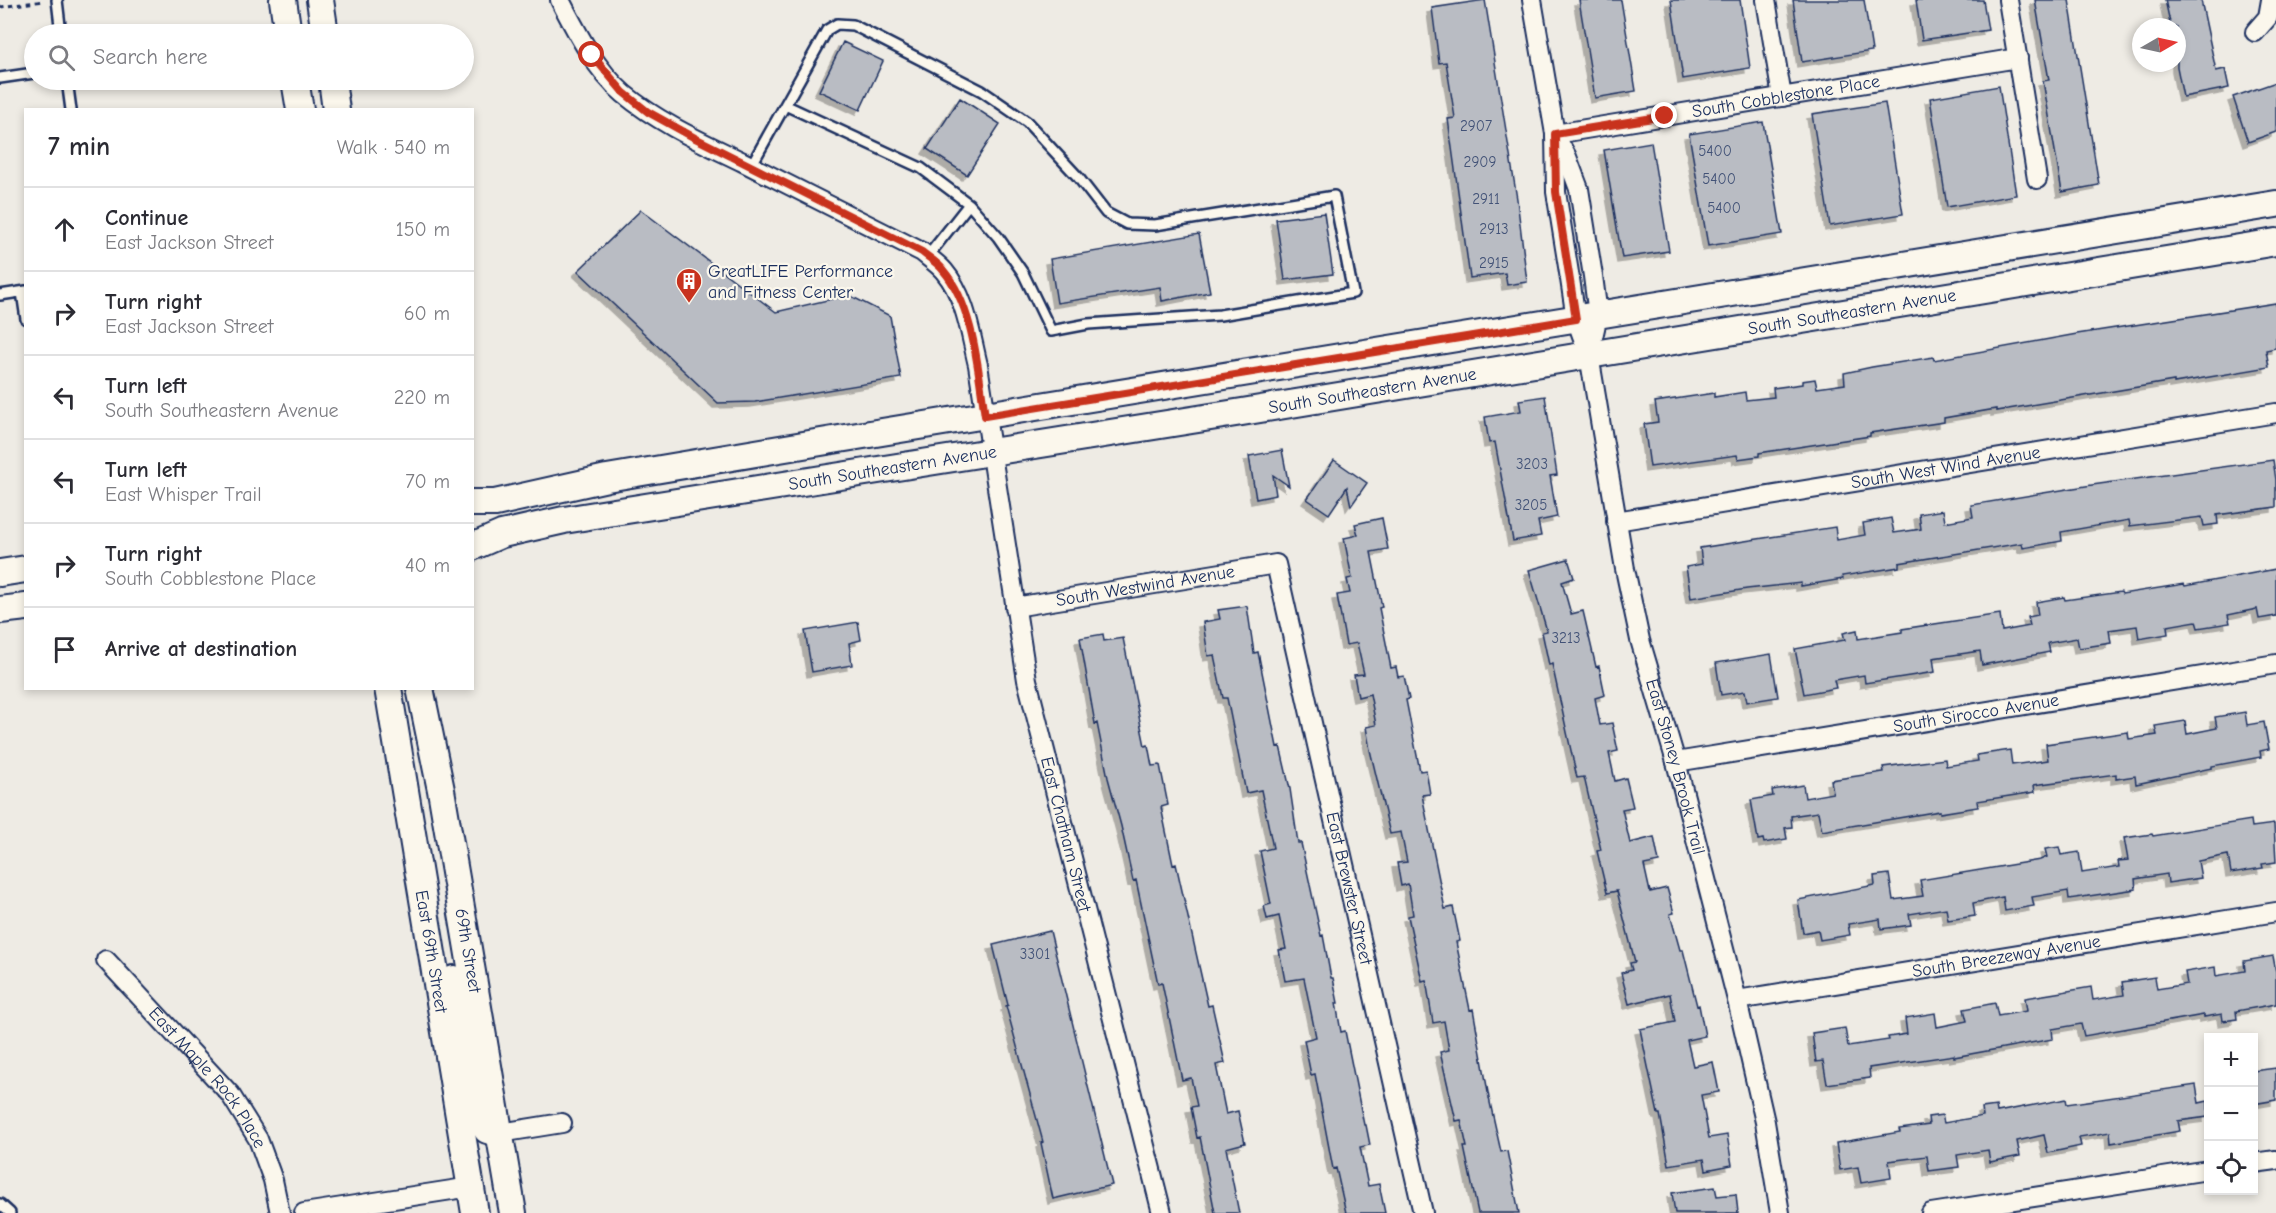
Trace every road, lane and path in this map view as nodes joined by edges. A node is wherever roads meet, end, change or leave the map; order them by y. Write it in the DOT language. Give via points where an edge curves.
graph roads {
  1 [pos="48,0"];
  2 [pos="57,0"];
  3 [pos="283,0"];
  4 [pos="320,0"];
  5 [pos="560,0"];
  6 [pos="1532,0"];
  7 [pos="1766,0"];
  8 [pos="2008,0"];
  9 [pos="2271,0"];
  10 [pos="0,7"];
  11 [pos="60,24"];
  12 [pos="287,24"];
  13 [pos="324,24"];
  14 [pos="2255,32"];
  15 [pos="2018,58"];
  16 [pos="24,74"];
  17 [pos="0,78"];
  18 [pos="68,90"];
  19 [pos="297,90"];
  20 [pos="333,90"];
  21 [pos="1782,97"];
  22 [pos="785,105"];
  23 [pos="71,108"];
  24 [pos="300,108"];
  25 [pos="336,108"];
  26 [pos="1555,134"];
  27 [pos="751,166"];
  28 [pos="2037,179"];
  29 [pos="969,204"];
  30 [pos="2276,204"];
  31 [pos="2276,242"];
  32 [pos="928,256"];
  33 [pos="23,291"];
  34 [pos="0,295"];
  35 [pos="1587,317"];
  36 [pos="1589,355"];
  37 [pos="2276,413"];
  38 [pos="985,416"];
  39 [pos="990,452"];
  40 [pos="474,503"];
  41 [pos="1616,520"];
  42 [pos="474,546"];
  43 [pos="1276,564"];
  44 [pos="24,569"];
  45 [pos="0,573"];
  46 [pos="24,607"];
  47 [pos="1015,607"];
  48 [pos="0,610"];
  49 [pos="2276,664"];
  50 [pos="388,690"];
  51 [pos="420,690"];
  52 [pos="1676,762"];
  53 [pos="418,871"];
  54 [pos="2276,912"];
  55 [pos="106,960"];
  56 [pos="1737,1000"];
  57 [pos="562,1123"];
  58 [pos="500,1133"];
  59 [pos="2276,1160"];
  60 [pos="2258,1162"];
  61 [pos="2204,1171"];
  62 [pos="471,1187"];
  63 [pos="0,1204"];
  64 [pos="10,1213"];
  65 [pos="280,1213"];
  66 [pos="304,1213"];
  67 [pos="475,1213"];
  68 [pos="496,1213"];
  69 [pos="513,1213"];
  70 [pos="1162,1213"];
  71 [pos="1423,1213"];
  72 [pos="1780,1213"];
  73 [pos="1931,1213"];
  1 -- 10 [label="path"];
  2 -- 11 [label="lane"];
  3 -- 12 [label="main road"];
  4 -- 13 [label="main road"];
  5 -- 27 [label="street, East Chatham Street" via="601,68 623,92 648,112"];
  6 -- 26 [label="street"];
  7 -- 21 [label="street"];
  8 -- 15 [label="street"];
  9 -- 14 [label="street" via="2268,17"];
  15 -- 21 [label="street, South Cobblestone Place"];
  15 -- 28 [label="street"];
  16 -- 17 [label="lane"];
  18 -- 23 [label="lane"];
  19 -- 24 [label="main road"];
  20 -- 25 [label="main road"];
  21 -- 26 [label="street, South Cobblestone Place"];
  22 -- 27 [label="lane"];
  22 -- 29 [label="lane" via="921,168"];
  22 -- 29 [label="lane" via="827,30 837,24 853,25 982,92 1027,122 1106,213 1127,224 1155,225 1334,196 1353,293 1220,315 1088,324 1051,331 1023,273"];
  26 -- 35 [label="street" via="1579,189"];
  27 -- 32 [label="street, East Chatham Street"];
  29 -- 32 [label="lane"];
  30 -- 35 [label="main road, South Southeastern Avenue"];
  31 -- 36 [label="main road, South Southeastern Avenue"];
  32 -- 38 [label="street, East Chatham Street" via="956,289 967,316"];
  33 -- 34 [label="lane"];
  35 -- 36 [label="street"];
  35 -- 38 [label="main road, South Southeastern Avenue"];
  36 -- 39 [label="main road, South Southeastern Avenue"];
  36 -- 41 [label="street, East Stoney Brook Trail"];
  37 -- 41 [label="street, South West Wind Avenue"];
  38 -- 39 [label="street, East Chatham Street"];
  38 -- 40 [label="main road, South Southeastern Avenue" via="607,478 495,503"];
  39 -- 42 [label="main road, South Southeastern Avenue" via="564,520 502,534"];
  39 -- 47 [label="street, East Chatham Street"];
  41 -- 52 [label="street, East Stoney Brook Trail" via="1640,640"];
  43 -- 47 [label="street, South Westwind Avenue"];
  43 -- 71 [label="street, East Brewster Street"];
  44 -- 45 [label="main road"];
  46 -- 48 [label="main road"];
  47 -- 70 [label="street, East Chatham Street" via="1035,716"];
  49 -- 52 [label="street, South Sirocco Avenue"];
  50 -- 53 [label="main road, East 69th Street"];
  51 -- 58 [label="main road, 69th Street"];
  52 -- 56 [label="street, East Stoney Brook Trail"];
  53 -- 58 [label="main road" via="448,947 479,1117 487,1130"];
  53 -- 62 [label="main road, East 69th Street"];
  54 -- 56 [label="street, South Breezeway Avenue"];
  55 -- 65 [label="street, East Maple Rock Place" via="230,1094 258,1139"];
  56 -- 72 [label="street, East Stoney Brook Trail" via="1765,1122"];
  57 -- 58 [label="street"];
  58 -- 69 [label="main road, 69th Street"];
  59 -- 60 [label="street"];
  61 -- 73 [label="street"];
  62 -- 66 [label="street"];
  62 -- 67 [label="main road, East 69th Street"];
  62 -- 68 [label="main road" via="483,1189"];
  63 -- 64 [label="lane"];
}
